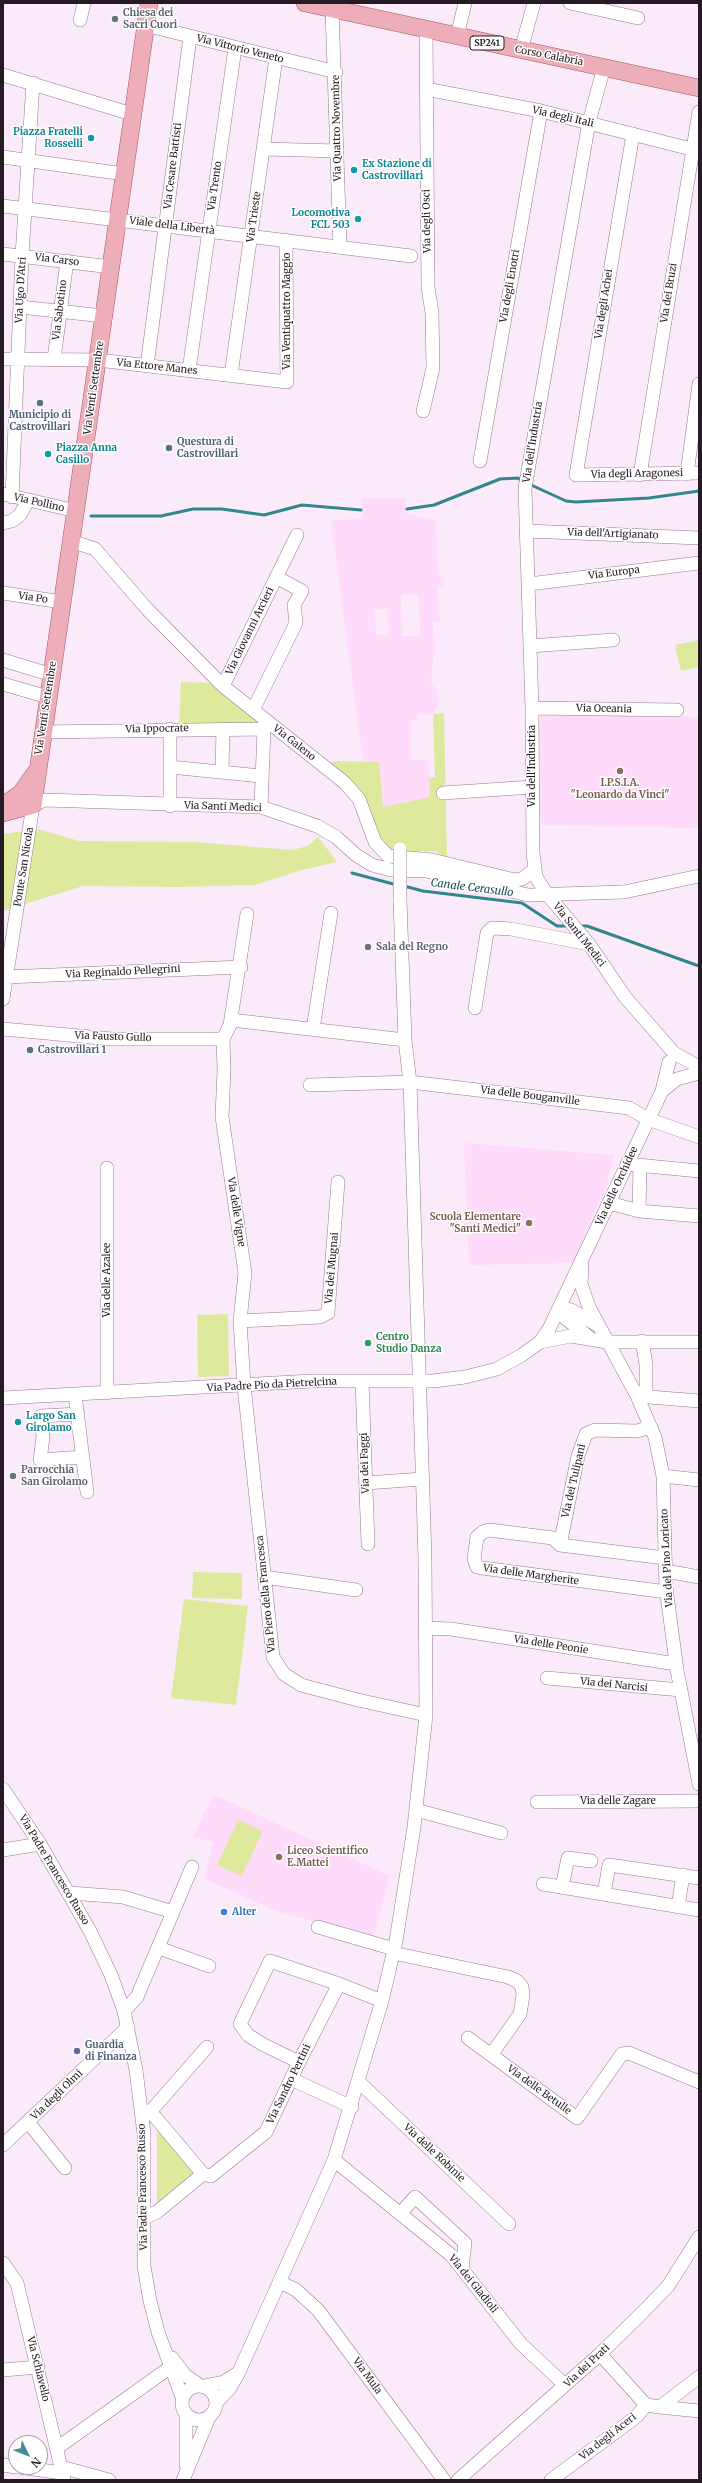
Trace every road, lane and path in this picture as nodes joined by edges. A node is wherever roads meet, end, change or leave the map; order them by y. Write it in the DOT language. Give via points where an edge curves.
graph roads {
  1 [pos="84,3"];
  2 [pos="149,3"];
  3 [pos="305,3"];
  4 [pos="465,3"];
  5 [pos="534,3"];
  6 [pos="570,3"];
  7 [pos="351,8"];
  8 [pos="332,9"];
  9 [pos="638,18"];
  10 [pos="80,20"];
  11 [pos="145,25"];
  12 [pos="426,29"];
  13 [pos="457,36"];
  14 [pos="190,37"];
  15 [pos="235,48"];
  16 [pos="521,50"];
  17 [pos="276,58"];
  18 [pos="604,67"];
  19 [pos="336,72"];
  20 [pos="3,75"];
  21 [pos="33,83"];
  22 [pos="699,87"];
  23 [pos="426,89"];
  24 [pos="541,111"];
  25 [pos="699,112"];
  26 [pos="132,114"];
  27 [pos="588,122"];
  28 [pos="633,134"];
  29 [pos="264,149"];
  30 [pos="696,150"];
  31 [pos="337,151"];
  32 [pos="3,157"];
  33 [pos="28,161"];
  34 [pos="124,174"];
  35 [pos="3,206"];
  36 [pos="25,209"];
  37 [pos="118,219"];
  38 [pos="166,225"];
  39 [pos="209,231"];
  40 [pos="251,236"];
  41 [pos="286,240"];
  42 [pos="340,247"];
  43 [pos="3,254"];
  44 [pos="22,256"];
  45 [pos="411,256"];
  46 [pos="67,261"];
  47 [pos="111,267"];
  48 [pos="20,307"];
  49 [pos="60,310"];
  50 [pos="104,316"];
  51 [pos="3,359"];
  52 [pos="54,359"];
  53 [pos="18,360"];
  54 [pos="98,360"];
  55 [pos="147,366"];
  56 [pos="189,370"];
  57 [pos="231,375"];
  58 [pos="287,382"];
  59 [pos="699,384"];
  60 [pos="423,411"];
  61 [pos="9,435"];
  62 [pos="480,461"];
  63 [pos="693,474"];
  64 [pos="576,475"];
  65 [pos="640,475"];
  66 [pos="7,496"];
  67 [pos="28,500"];
  68 [pos="76,511"];
  69 [pos="3,523"];
  70 [pos="528,531"];
  71 [pos="297,535"];
  72 [pos="699,538"];
  73 [pos="71,541"];
  74 [pos="699,562"];
  75 [pos="276,577"];
  76 [pos="529,584"];
  77 [pos="3,594"];
  78 [pos="62,602"];
  79 [pos="613,640"];
  80 [pos="530,646"];
  81 [pos="3,660"];
  82 [pos="52,675"];
  83 [pos="3,684"];
  84 [pos="223,686"];
  85 [pos="48,697"];
  86 [pos="532,708"];
  87 [pos="252,710"];
  88 [pos="677,710"];
  89 [pos="267,726"];
  90 [pos="170,729"];
  91 [pos="223,729"];
  92 [pos="42,732"];
  93 [pos="170,767"];
  94 [pos="222,771"];
  95 [pos="36,772"];
  96 [pos="261,776"];
  97 [pos="532,787"];
  98 [pos="444,792"];
  99 [pos="33,805"];
  100 [pos="4,806"];
  101 [pos="170,806"];
  102 [pos="261,807"];
  103 [pos="400,849"];
  104 [pos="535,869"];
  105 [pos="699,876"];
  106 [pos="546,893"];
  107 [pos="331,913"];
  108 [pos="247,914"];
  109 [pos="589,944"];
  110 [pos="241,967"];
  111 [pos="5,981"];
  112 [pos="3,999"];
  113 [pos="475,1008"];
  114 [pos="231,1020"];
  115 [pos="3,1029"];
  116 [pos="313,1029"];
  117 [pos="223,1039"];
  118 [pos="660,1039"];
  119 [pos="405,1040"];
  120 [pos="685,1061"];
  121 [pos="669,1062"];
  122 [pos="698,1071"];
  123 [pos="410,1082"];
  124 [pos="310,1085"];
  125 [pos="662,1091"];
  126 [pos="648,1119"];
  127 [pos="699,1137"];
  128 [pos="627,1164"];
  129 [pos="640,1166"];
  130 [pos="107,1168"];
  131 [pos="699,1171"];
  132 [pos="338,1182"];
  133 [pos="609,1203"];
  134 [pos="639,1211"];
  135 [pos="699,1216"];
  136 [pos="582,1260"];
  137 [pos="560,1308"];
  138 [pos="240,1321"];
  139 [pos="599,1326"];
  140 [pos="590,1338"];
  141 [pos="642,1341"];
  142 [pos="540,1342"];
  143 [pos="607,1342"];
  144 [pos="699,1342"];
  145 [pos="362,1381"];
  146 [pos="419,1382"];
  147 [pos="244,1386"];
  148 [pos="108,1393"];
  149 [pos="75,1394"];
  150 [pos="642,1396"];
  151 [pos="3,1398"];
  152 [pos="699,1401"];
  153 [pos="78,1414"];
  154 [pos="651,1427"];
  155 [pos="82,1457"];
  156 [pos="663,1476"];
  157 [pos="422,1479"];
  158 [pos="699,1480"];
  159 [pos="366,1483"];
  160 [pos="87,1492"];
  161 [pos="368,1544"];
  162 [pos="560,1545"];
  163 [pos="666,1564"];
  164 [pos="264,1577"];
  165 [pos="699,1577"];
  166 [pos="356,1590"];
  167 [pos="667,1592"];
  168 [pos="425,1628"];
  169 [pos="676,1664"];
  170 [pos="547,1678"];
  171 [pos="681,1690"];
  172 [pos="426,1715"];
  173 [pos="699,1784"];
  174 [pos="3,1789"];
  175 [pos="699,1801"];
  176 [pos="537,1802"];
  177 [pos="416,1810"];
  178 [pos="501,1833"];
  179 [pos="40,1844"];
  180 [pos="3,1850"];
  181 [pos="591,1861"];
  182 [pos="192,1867"];
  183 [pos="683,1875"];
  184 [pos="699,1878"];
  185 [pos="543,1884"];
  186 [pos="562,1887"];
  187 [pos="70,1894"];
  188 [pos="604,1894"];
  189 [pos="678,1906"];
  190 [pos="699,1910"];
  191 [pos="173,1912"];
  192 [pos="318,1927"];
  193 [pos="159,1948"];
  194 [pos="393,1951"];
  195 [pos="209,1966"];
  196 [pos="339,1984"];
  197 [pos="382,2002"];
  198 [pos="124,2012"];
  199 [pos="128,2027"];
  200 [pos="468,2038"];
  201 [pos="207,2046"];
  202 [pos="491,2055"];
  203 [pos="299,2062"];
  204 [pos="291,2079"];
  205 [pos="359,2082"];
  206 [pos="699,2082"];
  207 [pos="352,2107"];
  208 [pos="145,2111"];
  209 [pos="28,2122"];
  210 [pos="3,2146"];
  211 [pos="334,2160"];
  212 [pos="64,2168"];
  213 [pos="202,2174"];
  214 [pos="400,2214"];
  215 [pos="144,2218"];
  216 [pos="509,2224"];
  217 [pos="699,2237"];
  218 [pos="3,2263"];
  219 [pos="462,2268"];
  220 [pos="280,2282"];
  221 [pos="167,2351"];
  222 [pos="600,2354"];
  223 [pos="172,2366"];
  224 [pos="38,2367"];
  225 [pos="3,2370"];
  226 [pos="239,2372"];
  227 [pos="699,2377"];
  228 [pos="566,2385"];
  229 [pos="202,2386"];
  230 [pos="182,2397"];
  231 [pos="216,2404"];
  232 [pos="646,2405"];
  233 [pos="660,2407"];
  234 [pos="699,2411"];
  235 [pos="186,2415"];
  236 [pos="208,2417"];
  237 [pos="56,2448"];
  238 [pos="48,2471"];
  239 [pos="62,2473"];
  240 [pos="184,2476"];
  241 [pos="109,2480"];
  242 [pos="444,2480"];
  243 [pos="458,2480"];
  244 [pos="551,2480"];
  1 -- 10 [label="street"];
  2 -- 11 [label="main road, Via Venti Settembre"];
  3 -- 8 [label="main road, Corso Calabria / SP241"];
  4 -- 13 [label="street"];
  5 -- 16 [label="street"];
  6 -- 9 [label="street"];
  7 -- 8 [label="main road, Corso Calabria / SP241"];
  7 -- 12 [label="main road, Corso Calabria / SP241"];
  8 -- 19 [label="street, Via Quattro Novembre"];
  11 -- 14 [label="street, Via Vittorio Veneto"];
  11 -- 26 [label="main road, Via Venti Settembre"];
  12 -- 13 [label="main road, Corso Calabria / SP241"];
  12 -- 23 [label="street, Via degli Osci"];
  13 -- 16 [label="main road, Corso Calabria / SP241"];
  14 -- 15 [label="street, Via Vittorio Veneto"];
  14 -- 38 [label="street, Via Cesare Battisti"];
  15 -- 17 [label="street, Via Vittorio Veneto"];
  15 -- 39 [label="street, Via Trento"];
  16 -- 18 [label="main road, Corso Calabria / SP241"];
  17 -- 19 [label="street, Via Vittorio Veneto"];
  17 -- 29 [label="street, Via Trieste"];
  18 -- 22 [label="main road, Corso Calabria / SP241"];
  18 -- 27 [label="street, Via dell'Industria"];
  19 -- 31 [label="street, Via Quattro Novembre"];
  20 -- 21 [label="street"];
  21 -- 26 [label="street"];
  21 -- 33 [label="street, Via Ugo D'Atri"];
  23 -- 24 [label="street, Via degli Itali"];
  23 -- 60 [label="street, Via degli Osci" via="428,287 432,313 433,368"];
  24 -- 27 [label="street, Via degli Itali"];
  24 -- 62 [label="street, Via degli Enotri"];
  25 -- 30 [label="street, Via dei Bruzi"];
  26 -- 34 [label="main road, Via Venti Settembre"];
  27 -- 28 [label="street, Via degli Itali"];
  27 -- 70 [label="street, Via dell'Industria" via="526,482"];
  28 -- 30 [label="street, Via degli Itali"];
  28 -- 64 [label="street, Via degli Achei"];
  29 -- 31 [label="street"];
  29 -- 40 [label="street, Via Trieste"];
  30 -- 65 [label="street, Via dei Bruzi"];
  31 -- 42 [label="street, Via Quattro Novembre"];
  32 -- 33 [label="street"];
  33 -- 34 [label="street"];
  33 -- 36 [label="street, Via Ugo D'Atri"];
  34 -- 37 [label="main road, Via Venti Settembre"];
  35 -- 36 [label="street, Viale della Libertà"];
  36 -- 37 [label="street, Viale della Libertà"];
  36 -- 44 [label="street, Via Ugo D'Atri"];
  37 -- 38 [label="street, Viale della Libertà"];
  37 -- 47 [label="main road, Via Venti Settembre"];
  38 -- 39 [label="street, Viale della Libertà"];
  38 -- 55 [label="street, Via Cesare Battisti"];
  39 -- 40 [label="street, Viale della Libertà"];
  39 -- 56 [label="street, Via Trento"];
  40 -- 41 [label="street, Viale della Libertà"];
  40 -- 57 [label="street, Via Trieste"];
  41 -- 42 [label="street, Viale della Libertà"];
  41 -- 58 [label="street, Via Ventiquattro Maggio"];
  42 -- 45 [label="street, Viale della Libertà"];
  43 -- 44 [label="street, Via Carso"];
  44 -- 46 [label="street, Via Carso"];
  44 -- 48 [label="street, Via Ugo D'Atri"];
  46 -- 47 [label="street, Via Carso"];
  46 -- 49 [label="street, Via Sabotino"];
  47 -- 50 [label="main road, Via Venti Settembre"];
  48 -- 49 [label="street"];
  48 -- 53 [label="street, Via Ugo D'Atri"];
  49 -- 50 [label="street"];
  49 -- 52 [label="street, Via Sabotino"];
  50 -- 54 [label="main road, Via Venti Settembre"];
  51 -- 53 [label="street, Via Ettore Manes"];
  52 -- 53 [label="street, Via Ettore Manes"];
  52 -- 54 [label="street, Via Ettore Manes"];
  53 -- 61 [label="street, Via Ugo D'Atri"];
  54 -- 55 [label="street, Via Ettore Manes"];
  54 -- 68 [label="main road, Via Venti Settembre"];
  55 -- 56 [label="street, Via Ettore Manes"];
  56 -- 57 [label="street, Via Ettore Manes"];
  57 -- 58 [label="street, Via Ettore Manes"];
  59 -- 63 [label="street"];
  61 -- 66 [label="street, Via Ugo D'Atri"];
  63 -- 65 [label="street, Via degli Aragonesi"];
  64 -- 65 [label="street, Via degli Aragonesi"];
  66 -- 67 [label="street, Via Pollino"];
  67 -- 68 [label="street, Via Pollino"];
  67 -- 69 [label="street" via="20,515 12,521"];
  68 -- 73 [label="main road, Via Venti Settembre"];
  70 -- 72 [label="street, Via dell'Artigianato"];
  70 -- 76 [label="street, Via dell'Industria"];
  71 -- 75 [label="street, Via Giovanni Arcieri"];
  73 -- 78 [label="main road, Via Venti Settembre"];
  73 -- 84 [label="street, Via Galeno" via="95,549 147,609"];
  74 -- 76 [label="street, Via Europa"];
  75 -- 84 [label="street, Via Giovanni Arcieri"];
  75 -- 87 [label="street, Via Giovanni Arcieri" via="302,591 294,606 296,623"];
  76 -- 80 [label="street, Via dell'Industria"];
  77 -- 78 [label="street, Via Po"];
  78 -- 82 [label="main road, Via Venti Settembre"];
  79 -- 80 [label="street"];
  80 -- 86 [label="street, Via dell'Industria"];
  81 -- 82 [label="street"];
  82 -- 85 [label="main road, Via Venti Settembre"];
  83 -- 85 [label="street"];
  84 -- 87 [label="street, Via Galeno"];
  85 -- 92 [label="main road, Via Venti Settembre"];
  86 -- 88 [label="street, Via Oceania"];
  86 -- 97 [label="street, Via dell'Industria"];
  87 -- 89 [label="street, Via Galeno"];
  89 -- 91 [label="street, Via Ippocrate"];
  89 -- 96 [label="street"];
  89 -- 104 [label="street, Via Galeno" via="345,783 359,799 375,842 388,856 432,860 515,880 522,879"];
  90 -- 91 [label="street, Via Ippocrate"];
  90 -- 92 [label="street, Via Ippocrate"];
  90 -- 93 [label="street"];
  91 -- 94 [label="street"];
  92 -- 95 [label="main road, Via Venti Settembre"];
  93 -- 94 [label="street"];
  93 -- 101 [label="street"];
  94 -- 96 [label="street"];
  95 -- 99 [label="main road, Via Venti Settembre"];
  95 -- 100 [label="main road" via="21,793"];
  96 -- 102 [label="street"];
  97 -- 98 [label="street"];
  97 -- 104 [label="street, Via dell'Industria"];
  99 -- 100 [label="main road"];
  99 -- 101 [label="street, Via Santi Medici" via="54,799"];
  99 -- 111 [label="street, Ponte San Nicola"];
  101 -- 102 [label="street, Via Santi Medici"];
  102 -- 106 [label="street, Via Santi Medici" via="317,826 372,865 391,870 426,871 528,895"];
  103 -- 119 [label="street, bridge"];
  104 -- 106 [label="street, Via dell'Industria" via="536,877"];
  105 -- 106 [label="street" via="624,892"];
  106 -- 109 [label="street, Via Santi Medici"];
  107 -- 116 [label="street"];
  108 -- 110 [label="street"];
  109 -- 113 [label="street" via="511,929 492,928 487,933"];
  109 -- 118 [label="street, Via Santi Medici" via="625,997"];
  110 -- 111 [label="street, Via Reginaldo Pellegrini"];
  110 -- 114 [label="street"];
  111 -- 112 [label="street, Ponte San Nicola"];
  114 -- 116 [label="street"];
  114 -- 117 [label="street"];
  115 -- 117 [label="street, Via Fausto Gullo" via="112,1039"];
  116 -- 119 [label="street"];
  117 -- 138 [label="street, Via delle Vigne" via="222,1117 245,1273"];
  118 -- 120 [label="street, Via Santi Medici"];
  118 -- 121 [label="street, Via Santi Medici"];
  119 -- 123 [label="street"];
  120 -- 121 [label="street, Via Santi Medici"];
  120 -- 122 [label="street, Via Santi Medici"];
  121 -- 122 [label="street"];
  121 -- 125 [label="street, Via delle Orchidee"];
  122 -- 125 [label="street" via="677,1079"];
  123 -- 124 [label="street, Via delle Bouganville"];
  123 -- 126 [label="street, Via delle Bouganville" via="629,1108"];
  123 -- 146 [label="street"];
  125 -- 126 [label="street, Via delle Orchidee"];
  126 -- 127 [label="street, Via delle Bouganville"];
  126 -- 128 [label="street, Via delle Orchidee"];
  128 -- 129 [label="street"];
  128 -- 133 [label="street, Via delle Orchidee"];
  129 -- 131 [label="street"];
  129 -- 134 [label="street"];
  130 -- 148 [label="street, Via delle Azalee"];
  132 -- 138 [label="street, Via dei Mugnai" via="328,1313 320,1317"];
  133 -- 134 [label="street"];
  133 -- 136 [label="street, Via delle Orchidee"];
  134 -- 135 [label="street"];
  136 -- 137 [label="street, Via delle Orchidee"];
  136 -- 139 [label="street, Via del Pino Loricato" via="581,1284"];
  137 -- 139 [label="street" via="571,1310"];
  137 -- 140 [label="street" via="564,1317"];
  137 -- 142 [label="street, Via Padre Pio da Pietrelcina"];
  138 -- 147 [label="street, Via delle Vigne"];
  139 -- 143 [label="street, Via del Pino Loricato"];
  140 -- 142 [label="street" via="565,1336"];
  140 -- 143 [label="street"];
  141 -- 143 [label="street"];
  141 -- 144 [label="street"];
  141 -- 150 [label="street" via="646,1364"];
  142 -- 146 [label="street, Via Padre Pio da Pietrelcina" via="497,1369 465,1377"];
  143 -- 150 [label="street, Via del Pino Loricato"];
  145 -- 146 [label="street, Via Padre Pio da Pietrelcina"];
  145 -- 147 [label="street, Via Padre Pio da Pietrelcina" via="312,1381"];
  145 -- 159 [label="street, Via dei Faggi"];
  146 -- 157 [label="street"];
  147 -- 148 [label="street, Via Padre Pio da Pietrelcina"];
  147 -- 164 [label="street, Via Piero della Francesca"];
  148 -- 149 [label="street, Via Padre Pio da Pietrelcina"];
  149 -- 151 [label="street, Via Padre Pio da Pietrelcina"];
  149 -- 153 [label="street"];
  150 -- 152 [label="street"];
  150 -- 154 [label="street, Via del Pino Loricato"];
  153 -- 155 [label="street"];
  153 -- 155 [label="street" via="41,1416 43,1437 40,1460"];
  154 -- 156 [label="street, Via del Pino Loricato"];
  154 -- 162 [label="street, Via dei Tulipani" via="637,1431 595,1430 586,1434 578,1456"];
  155 -- 160 [label="street"];
  156 -- 158 [label="street"];
  156 -- 163 [label="street, Via del Pino Loricato"];
  157 -- 159 [label="street"];
  157 -- 168 [label="street"];
  159 -- 161 [label="street, Via dei Faggi"];
  162 -- 163 [label="street, Via delle Margherite"];
  162 -- 167 [label="street, Via delle Margherite" via="553,1538 489,1530 477,1537 475,1563 477,1567 482,1568"];
  163 -- 165 [label="street, Via delle Margherite"];
  163 -- 167 [label="street, Via del Pino Loricato"];
  164 -- 166 [label="street"];
  164 -- 172 [label="street, Via Piero della Francesca" via="273,1657 284,1674 301,1684"];
  167 -- 169 [label="street, Via del Pino Loricato"];
  168 -- 169 [label="street, Via delle Peonie" via="451,1629"];
  168 -- 172 [label="street"];
  169 -- 171 [label="street, Via del Pino Loricato"];
  170 -- 171 [label="street, Via dei Narcisi"];
  171 -- 173 [label="street, Via del Pino Loricato"];
  172 -- 177 [label="street"];
  174 -- 179 [label="street, Via Padre Francesco Russo"];
  175 -- 176 [label="street, Via delle Zagare"];
  177 -- 178 [label="street"];
  177 -- 194 [label="street"];
  179 -- 180 [label="street"];
  179 -- 187 [label="street, Via Padre Francesco Russo"];
  181 -- 186 [label="street" via="568,1858"];
  182 -- 191 [label="street"];
  183 -- 184 [label="street"];
  183 -- 188 [label="street" via="609,1865"];
  183 -- 189 [label="street"];
  185 -- 186 [label="street"];
  186 -- 188 [label="street"];
  187 -- 191 [label="street" via="123,1897"];
  187 -- 198 [label="street, Via Padre Francesco Russo" via="111,1975"];
  188 -- 189 [label="street"];
  189 -- 190 [label="street"];
  191 -- 193 [label="street"];
  192 -- 194 [label="street"];
  193 -- 195 [label="street"];
  193 -- 198 [label="street" via="137,1997"];
  194 -- 197 [label="street"];
  194 -- 202 [label="street" via="517,1981 522,1987 523,1995 520,2014"];
  196 -- 197 [label="street"];
  196 -- 203 [label="street, Via Sandro Pertini"];
  196 -- 203 [label="street" via="270,1961 240,2024 248,2035"];
  197 -- 205 [label="street"];
  198 -- 199 [label="street, Via Padre Francesco Russo"];
  199 -- 208 [label="street, Via Padre Francesco Russo"];
  199 -- 209 [label="street, Via degli Olmi"];
  200 -- 202 [label="street, Via delle Betulle"];
  201 -- 208 [label="street"];
  202 -- 206 [label="street, Via delle Betulle" via="577,2118 622,2054 629,2053"];
  203 -- 204 [label="street, Via Sandro Pertini"];
  204 -- 207 [label="street"];
  204 -- 213 [label="street, Via Sandro Pertini" via="266,2132 211,2176"];
  205 -- 207 [label="street"];
  205 -- 216 [label="street, Via delle Robinie"];
  207 -- 211 [label="street"];
  208 -- 213 [label="street"];
  208 -- 215 [label="street, Via Padre Francesco Russo"];
  209 -- 210 [label="street, Via degli Olmi"];
  209 -- 212 [label="street"];
  211 -- 214 [label="street, Via dei Gladioli"];
  211 -- 220 [label="street"];
  213 -- 215 [label="street, Via Sandro Pertini" via="157,2212"];
  214 -- 219 [label="street, Via dei Gladioli" via="451,2255"];
  214 -- 219 [label="street" via="415,2197 465,2244"];
  215 -- 221 [label="street, Via Padre Francesco Russo" via="144,2266 150,2301 158,2332"];
  217 -- 222 [label="street, Via dei Prati" via="668,2286"];
  218 -- 224 [label="street, Via Schiavello" via="17,2283"];
  219 -- 228 [label="street, Via dei Gladioli" via="521,2344"];
  220 -- 226 [label="street"];
  220 -- 242 [label="street, Via Mula" via="296,2290 318,2310"];
  221 -- 223 [label="street, Via Padre Francesco Russo"];
  221 -- 229 [label="street, Via Padre Francesco Russo" via="185,2375"];
  222 -- 228 [label="street, Via dei Prati"];
  222 -- 232 [label="street"];
  223 -- 230 [label="street, Via Padre Francesco Russo"];
  223 -- 237 [label="street"];
  224 -- 225 [label="street"];
  224 -- 237 [label="street, Via Schiavello"];
  226 -- 229 [label="street" via="224,2382"];
  226 -- 231 [label="street" via="230,2388"];
  227 -- 233 [label="street"];
  228 -- 243 [label="street, Via dei Prati"];
  229 -- 230 [label="street" via="188,2388"];
  229 -- 231 [label="street" via="213,2393"];
  230 -- 235 [label="street" via="181,2406"];
  231 -- 236 [label="street"];
  232 -- 233 [label="street"];
  232 -- 244 [label="street, Via degli Aceri" via="636,2417"];
  233 -- 234 [label="street"];
  235 -- 236 [label="street" via="194,2420"];
  235 -- 240 [label="street"];
  236 -- 240 [label="street"];
  237 -- 239 [label="street, Via Schiavello"];
  238 -- 239 [label="street"];
  239 -- 241 [label="street"];
}
